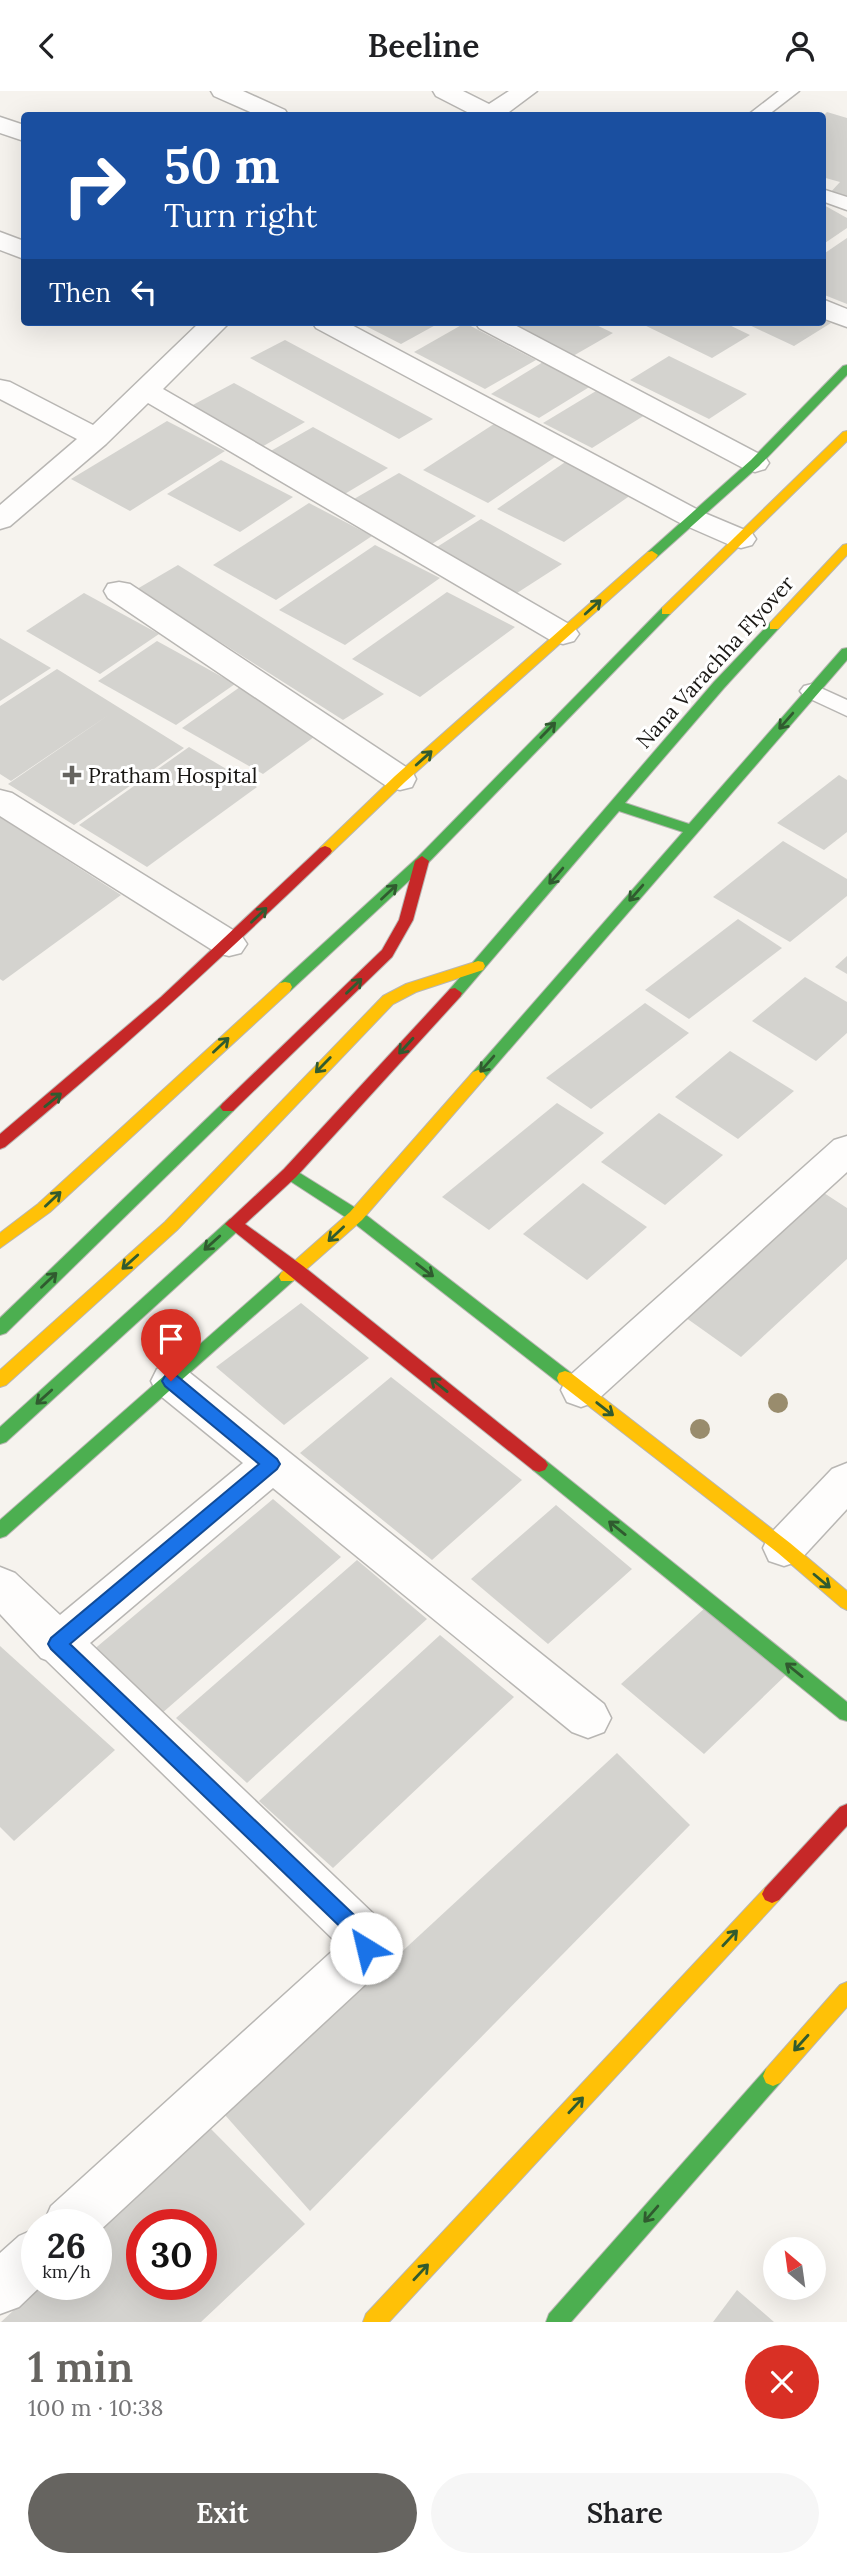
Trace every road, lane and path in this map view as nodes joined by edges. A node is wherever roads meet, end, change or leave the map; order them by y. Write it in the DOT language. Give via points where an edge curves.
graph roads {
  1 [pos="223,91"];
  2 [pos="445,91"];
  3 [pos="526,91"];
  4 [pos="790,91"];
  5 [pos="269,112"];
  6 [pos="484,112"];
  7 [pos="494,112"];
  8 [pos="761,112"];
  9 [pos="0,124"];
  10 [pos="21,133"];
  11 [pos="826,196"];
  12 [pos="847,204"];
  13 [pos="0,240"];
  14 [pos="21,250"];
  15 [pos="826,309"];
  16 [pos="847,319"];
  17 [pos="198,326"];
  18 [pos="333,326"];
  19 [pos="497,326"];
  20 [pos="847,368"];
  21 [pos="0,388"];
  22 [pos="145,390"];
  23 [pos="847,434"];
  24 [pos="96,438"];
  25 [pos="755,463"];
  26 [pos="692,518"];
  27 [pos="0,520"];
  28 [pos="741,539"];
  29 [pos="847,548"];
  30 [pos="118,591"];
  31 [pos="563,633"];
  32 [pos="847,652"];
  33 [pos="812,691"];
  34 [pos="847,709"];
  35 [pos="400,779"];
  36 [pos="0,801"];
  37 [pos="617,805"];
  38 [pos="691,831"];
  39 [pos="422,861"];
  40 [pos="229,944"];
  41 [pos="480,965"];
  42 [pos="0,1143"];
  43 [pos="842,1162"];
  44 [pos="290,1173"];
  45 [pos="356,1216"];
  46 [pos="233,1224"];
  47 [pos="0,1242"];
  48 [pos="297,1270"];
  49 [pos="0,1328"];
  50 [pos="0,1380"];
  51 [pos="171,1381"];
  52 [pos="581,1390"];
  53 [pos="0,1437"];
  54 [pos="271,1464"];
  55 [pos="847,1481"];
  56 [pos="0,1531"];
  57 [pos="784,1548"];
  58 [pos="0,1585"];
  59 [pos="847,1602"];
  60 [pos="57,1644"];
  61 [pos="847,1713"];
  62 [pos="588,1719"];
  63 [pos="847,1813"];
  64 [pos="847,1992"];
  65 [pos="85,2209"];
  66 [pos="21,2269"];
  67 [pos="0,2288"];
  68 [pos="374,2322"];
  69 [pos="557,2322"];
  1 -- 5 [label="street"];
  2 -- 6 [label="street"];
  3 -- 7 [label="street"];
  4 -- 8 [label="lane"];
  9 -- 10 [label="street"];
  11 -- 12 [label="lane"];
  13 -- 14 [label="street"];
  15 -- 16 [label="street"];
  17 -- 22 [label="street"];
  18 -- 26 [label="street"];
  19 -- 25 [label="street"];
  20 -- 25 [label="main road"];
  21 -- 24 [label="street"];
  22 -- 24 [label="street"];
  22 -- 31 [label="street"];
  23 -- 28 [label="main road"];
  24 -- 27 [label="street"];
  25 -- 26 [label="main road"];
  26 -- 28 [label="street"];
  31 -- 26 [label="main road, one-way"];
  39 -- 28 [label="main road, one-way" via="610,666"];
  29 -- 37 [label="main road, Nana Varachha Flyover" via="719,685"];
  30 -- 35 [label="street"];
  35 -- 31 [label="main road, one-way"];
  32 -- 33 [label="main road"];
  33 -- 34 [label="lane"];
  33 -- 38 [label="main road, one-way"];
  40 -- 35 [label="main road, one-way"];
  36 -- 40 [label="street"];
  37 -- 38 [label="main road"];
  37 -- 41 [label="main road, Nana Varachha Flyover, one-way"];
  38 -- 45 [label="main road, one-way"];
  47 -- 39 [label="main road, one-way" via="44,1208"];
  49 -- 39 [label="main road, one-way" via="387,953 410,914"];
  42 -- 40 [label="main road, one-way" via="84,1075"];
  41 -- 44 [label="main road, Nana Varachha Flyover, one-way"];
  41 -- 50 [label="main road, one-way" via="388,1000 171,1226"];
  43 -- 52 [label="street"];
  44 -- 45 [label="main road"];
  44 -- 46 [label="main road, Nana Varachha Flyover"];
  45 -- 48 [label="main road, one-way"];
  45 -- 52 [label="main road, one-way"];
  46 -- 48 [label="main road"];
  46 -- 53 [label="main road, Nana Varachha Flyover, one-way"];
  48 -- 51 [label="main road"];
  61 -- 48 [label="main road, one-way"];
  51 -- 54 [label="street"];
  51 -- 56 [label="main road"];
  52 -- 57 [label="main road, one-way"];
  54 -- 60 [label="street"];
  54 -- 62 [label="street"];
  55 -- 57 [label="street"];
  57 -- 59 [label="main road, one-way"];
  58 -- 60 [label="street"];
  60 -- 65 [label="street" via="363,1936 366,1948"];
  68 -- 63 [label="main road, one-way"];
  64 -- 69 [label="main road, one-way"];
  66 -- 67 [label="street"];
}
